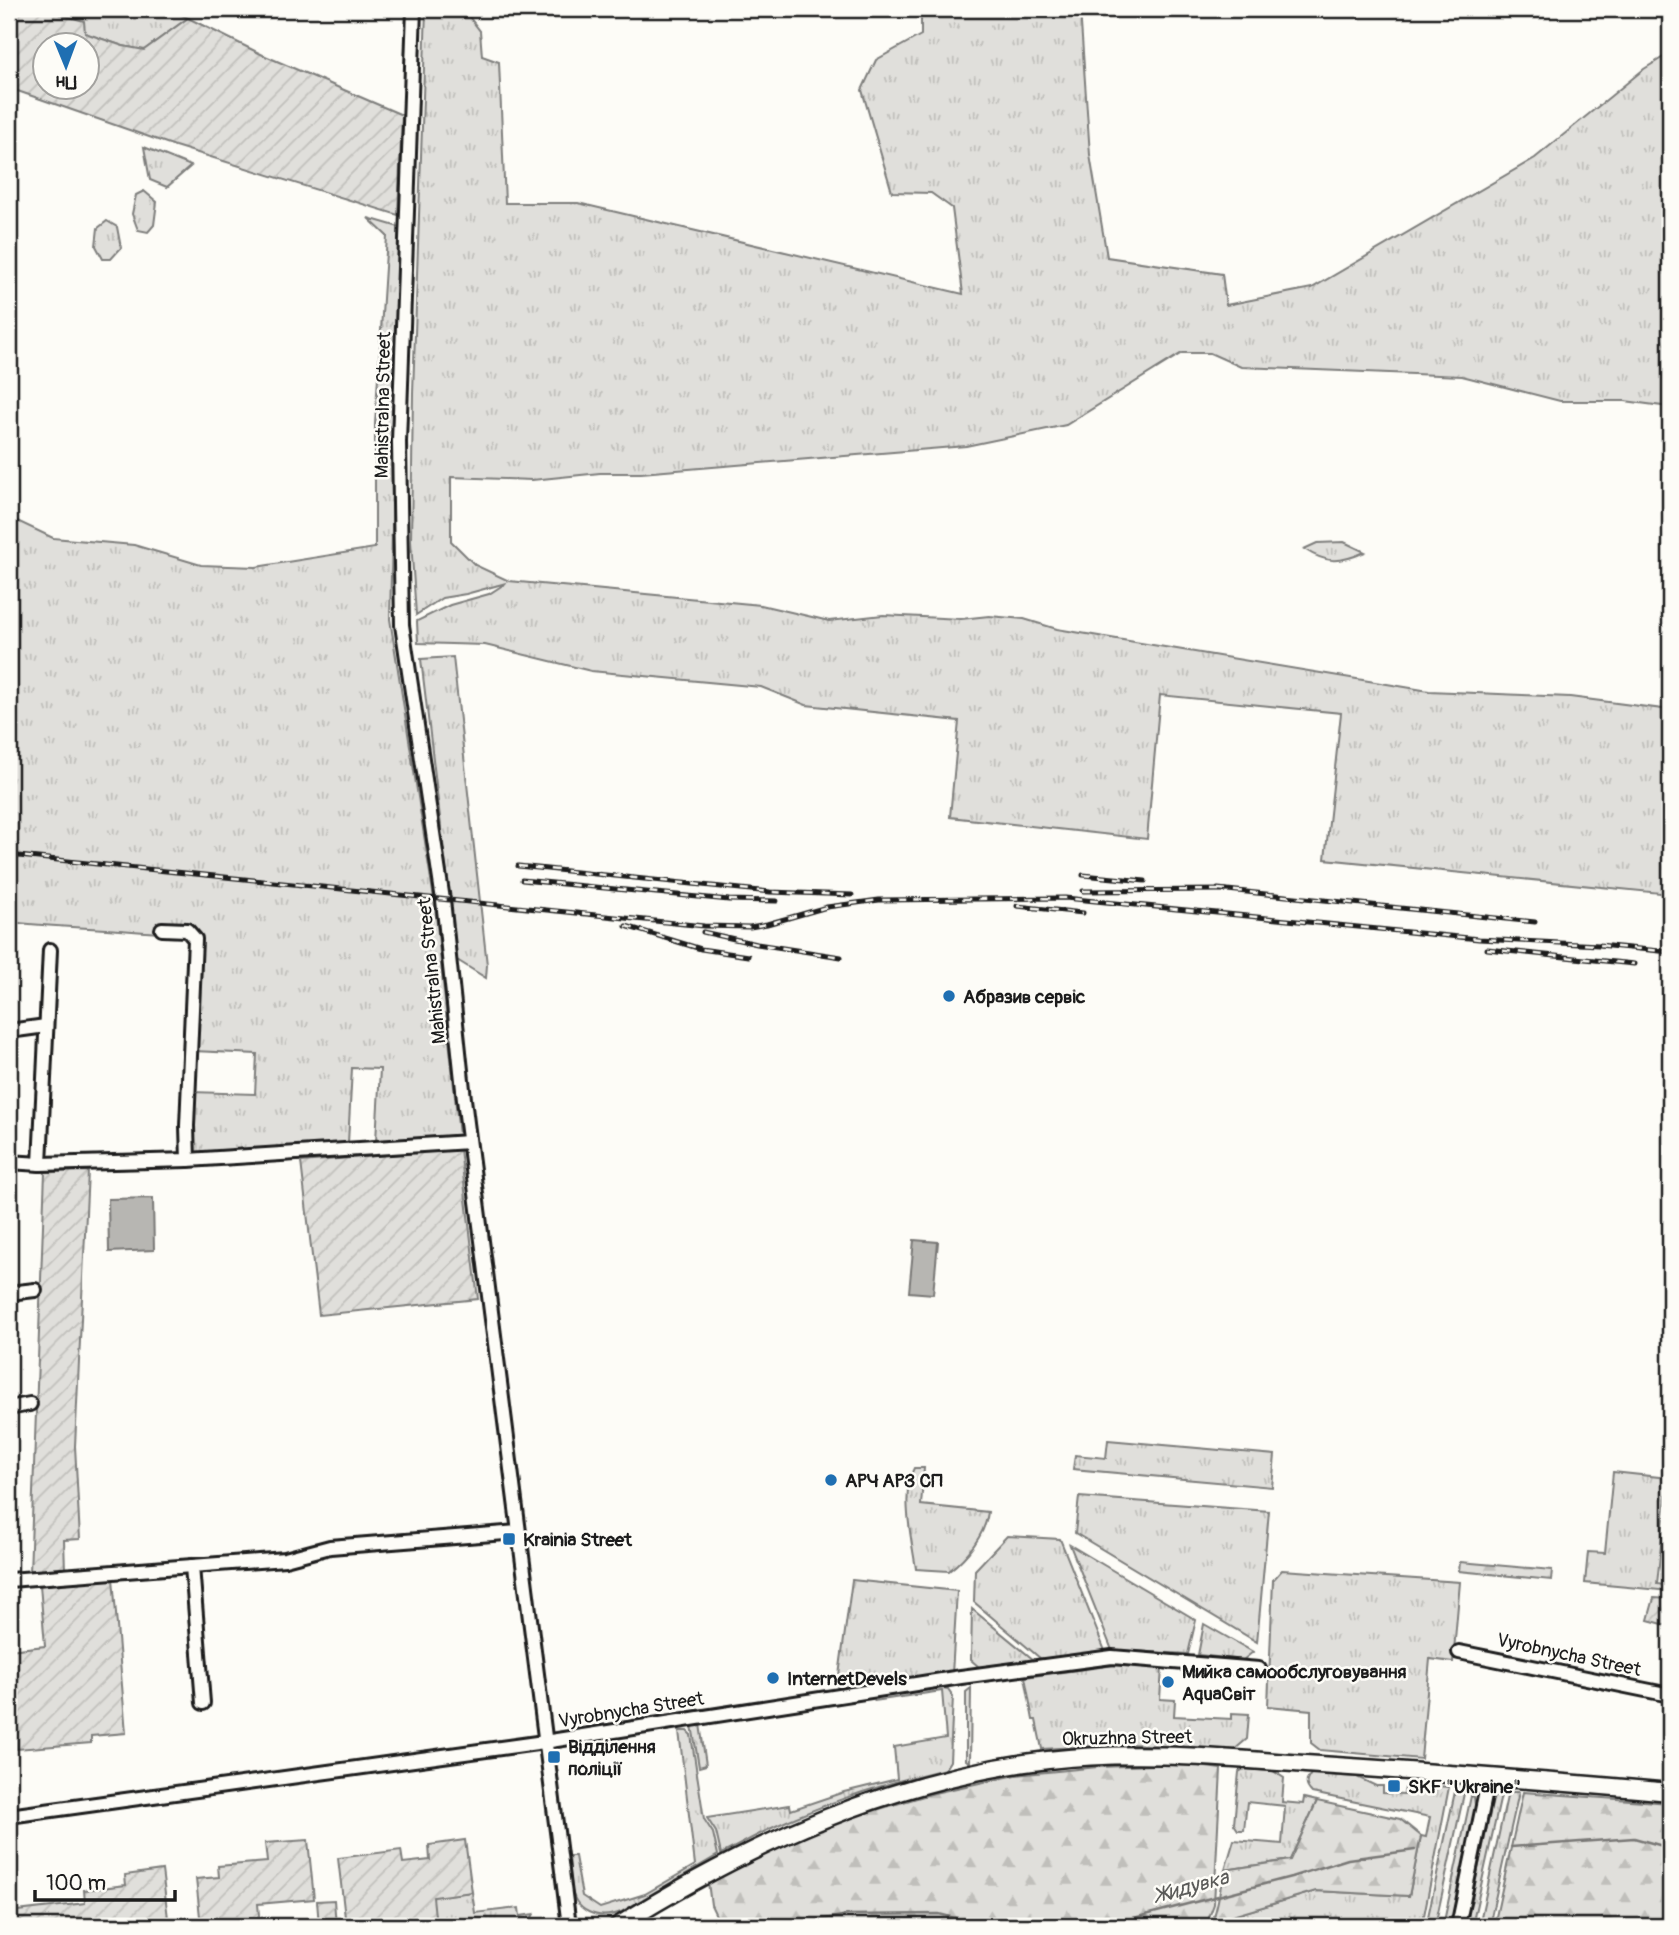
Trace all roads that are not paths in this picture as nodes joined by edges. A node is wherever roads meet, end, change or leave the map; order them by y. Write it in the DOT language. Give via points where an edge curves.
graph roads {
  1 [pos="414,9"];
  2 [pos="162,929"];
  3 [pos="50,950"];
  4 [pos="46,1026"];
  5 [pos="9,1031"];
  6 [pos="469,1142"];
  7 [pos="188,1160"];
  8 [pos="9,1162"];
  9 [pos="40,1164"];
  10 [pos="35,1290"];
  11 [pos="9,1293"];
  12 [pos="30,1405"];
  13 [pos="9,1408"];
  14 [pos="518,1532"];
  15 [pos="192,1566"];
  16 [pos="9,1580"];
  17 [pos="1459,1652"];
  18 [pos="1259,1669"];
  19 [pos="1670,1695"];
  20 [pos="203,1703"];
  21 [pos="544,1742"];
  22 [pos="1489,1777"];
  23 [pos="1670,1792"];
  24 [pos="9,1816"];
  25 [pos="569,1926"];
  26 [pos="618,1926"];
  27 [pos="1458,1926"];
  1 -- 6 [label="street, Mahistralna Street" via="399,442 402,625 443,900"];
  2 -- 7 [label="street" via="187,930 195,939"];
  3 -- 4 [label="street"];
  4 -- 5 [label="street"];
  4 -- 9 [label="street"];
  6 -- 7 [label="street"];
  6 -- 14 [label="street, Mahistralna Street"];
  7 -- 9 [label="street"];
  8 -- 9 [label="street"];
  10 -- 11 [label="street"];
  12 -- 13 [label="street"];
  14 -- 15 [label="street" via="330,1546 285,1559"];
  14 -- 21 [label="street, Mahistralna Street"];
  15 -- 16 [label="street"];
  15 -- 20 [label="street"];
  17 -- 19 [label="street, Vyrobnycha Street"];
  18 -- 21 [label="street, Vyrobnycha Street" via="1112,1657"];
  21 -- 24 [label="street, Vyrobnycha Street"];
  21 -- 25 [label="street, Mahistralna Street"];
  22 -- 23 [label="main road, Okruzhna Street"];
  22 -- 26 [label="main road, Okruzhna Street" via="1166,1754 1049,1760 992,1769 899,1792 794,1830 724,1864"];
  22 -- 27 [label="street"];
}
